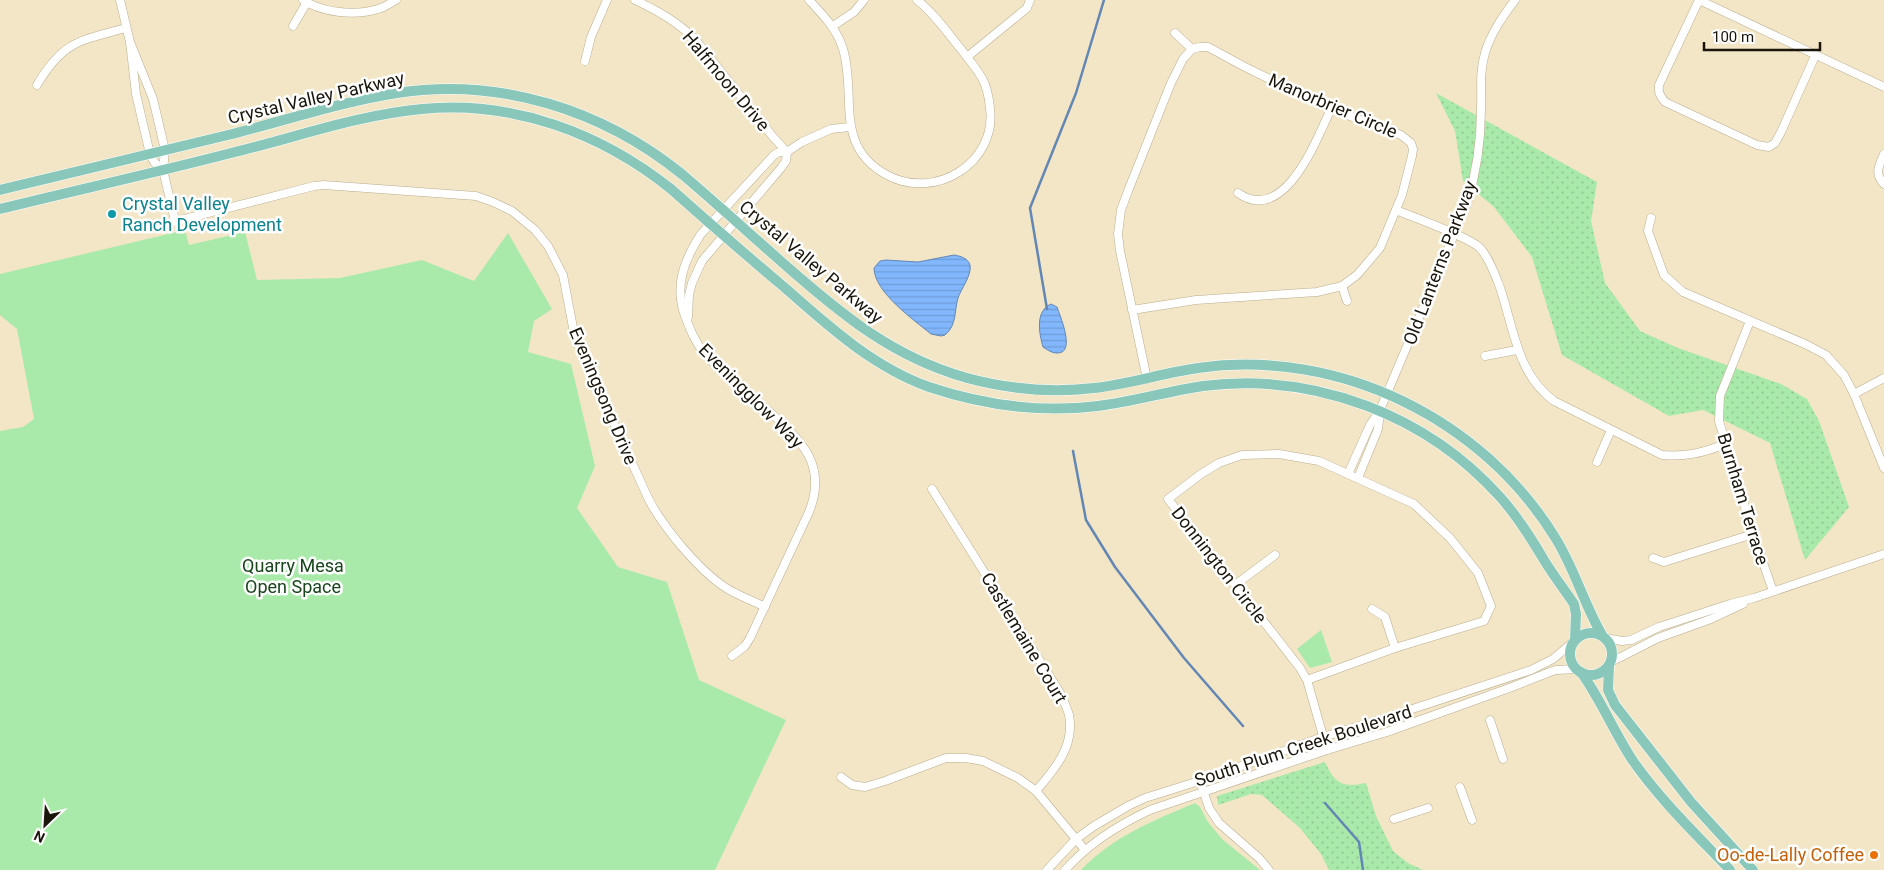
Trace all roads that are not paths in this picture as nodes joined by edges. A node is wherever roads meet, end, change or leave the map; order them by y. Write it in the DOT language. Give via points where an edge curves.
graph roads {
  1 [pos="120,0"];
  2 [pos="396,0"];
  3 [pos="608,0"];
  4 [pos="636,0"];
  5 [pos="809,0"];
  6 [pos="864,0"];
  7 [pos="917,0"];
  8 [pos="1030,0"];
  9 [pos="1515,0"];
  10 [pos="1699,0"];
  11 [pos="305,1"];
  12 [pos="293,26"];
  13 [pos="833,26"];
  14 [pos="126,28"];
  15 [pos="1175,33"];
  16 [pos="130,42"];
  17 [pos="1192,49"];
  18 [pos="1815,56"];
  19 [pos="967,58"];
  20 [pos="585,61"];
  21 [pos="37,86"];
  22 [pos="1884,87"];
  23 [pos="1331,109"];
  24 [pos="850,126"];
  25 [pos="165,150"];
  26 [pos="787,152"];
  27 [pos="150,154"];
  28 [pos="1884,154"];
  29 [pos="163,170"];
  30 [pos="1884,184"];
  31 [pos="0,190"];
  32 [pos="1238,193"];
  33 [pos="0,209"];
  34 [pos="723,210"];
  35 [pos="1396,210"];
  36 [pos="1652,218"];
  37 [pos="175,221"];
  38 [pos="735,221"];
  39 [pos="710,223"];
  40 [pos="156,226"];
  41 [pos="723,234"];
  42 [pos="1454,234"];
  43 [pos="1342,286"];
  44 [pos="1348,301"];
  45 [pos="1132,310"];
  46 [pos="1750,321"];
  47 [pos="688,324"];
  48 [pos="1517,350"];
  49 [pos="1485,356"];
  50 [pos="1147,378"];
  51 [pos="1884,378"];
  52 [pos="1387,393"];
  53 [pos="1854,394"];
  54 [pos="1380,410"];
  55 [pos="1611,430"];
  56 [pos="1725,444"];
  57 [pos="1597,462"];
  58 [pos="1884,468"];
  59 [pos="1348,474"];
  60 [pos="1358,478"];
  61 [pos="932,489"];
  62 [pos="1753,534"];
  63 [pos="1884,554"];
  64 [pos="1275,555"];
  65 [pos="1653,558"];
  66 [pos="1235,585"];
  67 [pos="1773,592"];
  68 [pos="1754,598"];
  69 [pos="765,607"];
  70 [pos="1372,609"];
  71 [pos="1603,636"];
  72 [pos="1574,642"];
  73 [pos="1395,648"];
  74 [pos="732,656"];
  75 [pos="1610,664"];
  76 [pos="1579,671"];
  77 [pos="1307,680"];
  78 [pos="1490,720"];
  79 [pos="1323,736"];
  80 [pos="1326,750"];
  81 [pos="1504,759"];
  82 [pos="841,777"];
  83 [pos="1199,781"];
  84 [pos="1460,787"];
  85 [pos="1036,790"];
  86 [pos="1204,792"];
  87 [pos="1428,808"];
  88 [pos="1394,819"];
  89 [pos="1472,820"];
  90 [pos="1076,840"];
  91 [pos="1085,850"];
  92 [pos="1047,870"];
  93 [pos="1065,870"];
  94 [pos="1269,870"];
  95 [pos="1730,870"];
  96 [pos="1754,870"];
  1 -- 14 [label="street"];
  2 -- 11 [label="street" via="379,9 362,12 341,12"];
  3 -- 20 [label="street"];
  4 -- 26 [label="street, Halfmoon Drive" via="679,24 694,39"];
  5 -- 13 [label="street"];
  6 -- 13 [label="street" via="854,12"];
  7 -- 19 [label="street" via="934,15"];
  8 -- 19 [label="street" via="1026,8"];
  9 -- 42 [label="street, Old Lanterns Parkway" via="1494,31 1484,54 1480,72 1482,109 1473,182"];
  10 -- 18 [label="street"];
  10 -- 18 [label="street" via="1659,85 1660,97 1673,106 1763,148 1769,147 1781,132"];
  11 -- 12 [label="street"];
  13 -- 24 [label="street" via="847,64"];
  14 -- 16 [label="street"];
  14 -- 21 [label="street" via="73,44 54,59"];
  15 -- 17 [label="street"];
  16 -- 25 [label="street" via="153,99"];
  16 -- 27 [label="street" via="136,94"];
  17 -- 23 [label="street, Manorbrier Circle" via="1208,47"];
  17 -- 45 [label="street" via="1171,83 1121,210 1118,234"];
  18 -- 22 [label="street"];
  19 -- 24 [label="street" via="988,94 990,124 977,155 954,176 922,184 886,175 858,148"];
  23 -- 32 [label="street" via="1308,159 1293,181 1260,200 1251,200"];
  23 -- 35 [label="street, Manorbrier Circle" via="1401,135 1411,143 1412,156"];
  24 -- 26 [label="street, Eveningglow Way" via="816,135"];
  25 -- 27 [label="main road, Crystal Valley Parkway"];
  25 -- 29 [label="street"];
  25 -- 34 [label="main road, Crystal Valley Parkway" via="380,96 422,90 481,90 543,102 603,123 654,153"];
  26 -- 34 [label="street, Eveningglow Way" via="779,152 766,162"];
  26 -- 38 [label="street, Eveningglow Way" via="781,168"];
  27 -- 29 [label="street"];
  27 -- 31 [label="main road, Crystal Valley Parkway"];
  28 -- 30 [label="street" via="1878,173"];
  29 -- 33 [label="main road, Crystal Valley Parkway"];
  29 -- 37 [label="street"];
  29 -- 39 [label="main road, Crystal Valley Parkway" via="384,114 423,109 479,109 538,120 595,140 643,168"];
  34 -- 38 [label="main road, Crystal Valley Parkway"];
  34 -- 39 [label="street, Eveningglow Way"];
  35 -- 42 [label="street"];
  35 -- 43 [label="street, Manorbrier Circle" via="1380,248 1358,275"];
  36 -- 46 [label="street" via="1648,230 1664,275 1683,292"];
  37 -- 40 [label="street, Eveningsong Drive"];
  37 -- 69 [label="street, Eveningsong Drive" via="324,185 465,194 512,211 528,223 559,264 575,338 659,517 707,573 730,590"];
  38 -- 41 [label="street, Eveningglow Way"];
  38 -- 50 [label="main road, Crystal Valley Parkway" via="830,305 867,332 904,354 943,370 991,384 1035,390 1095,388"];
  39 -- 41 [label="main road, Crystal Valley Parkway"];
  39 -- 47 [label="street, Eveningglow Way" via="692,249 682,273 680,301"];
  41 -- 47 [label="street, Eveningglow Way" via="696,270 689,295"];
  41 -- 54 [label="main road, Crystal Valley Parkway" via="838,334 874,359 922,384 978,400 1034,408 1073,408 1124,402 1202,386 1243,383 1312,390"];
  42 -- 48 [label="street" via="1479,247 1490,262 1504,298"];
  42 -- 52 [label="street, Old Lanterns Parkway"];
  43 -- 44 [label="street"];
  43 -- 45 [label="street, Manorbrier Circle" via="1316,292 1196,300"];
  45 -- 50 [label="street"];
  46 -- 53 [label="street" via="1826,355 1844,375"];
  46 -- 56 [label="street, Burnham Terrace" via="1720,396 1719,421"];
  47 -- 69 [label="street, Eveningglow Way" via="704,352 796,436 813,466 812,504"];
  48 -- 49 [label="street"];
  48 -- 55 [label="street" via="1542,392"];
  50 -- 52 [label="main road, Crystal Valley Parkway" via="1199,368 1267,366 1324,374"];
  51 -- 53 [label="street"];
  52 -- 54 [label="street, Old Lanterns Parkway"];
  52 -- 71 [label="main road, Crystal Valley Parkway" via="1430,415 1467,440 1527,498 1564,552 1591,617"];
  53 -- 58 [label="street"];
  54 -- 59 [label="street, Old Lanterns Parkway"];
  54 -- 60 [label="street, Old Lanterns Parkway" via="1378,429"];
  54 -- 72 [label="main road, Crystal Valley Parkway" via="1456,454 1502,499 1574,604"];
  55 -- 56 [label="street" via="1662,455 1678,457"];
  55 -- 57 [label="street"];
  56 -- 62 [label="street, Burnham Terrace"];
  59 -- 60 [label="street, Donnington Circle"];
  59 -- 66 [label="street, Donnington Circle" via="1319,462 1279,454 1242,455 1219,463 1168,499"];
  60 -- 73 [label="street, Donnington Circle" via="1414,504 1450,538 1478,573 1492,606 1484,620"];
  61 -- 85 [label="street, Castlemaine Court" via="1060,693 1069,715 1065,751 1058,766"];
  62 -- 65 [label="street" via="1664,562"];
  62 -- 67 [label="street, Burnham Terrace"];
  63 -- 67 [label="street"];
  64 -- 66 [label="street"];
  66 -- 77 [label="street, Donnington Circle"];
  67 -- 68 [label="street"];
  68 -- 71 [label="street" via="1668,624 1630,640"];
  68 -- 75 [label="street" via="1711,620 1658,638"];
  69 -- 74 [label="street, Eveningglow Way" via="746,646"];
  70 -- 73 [label="street" via="1385,617"];
  71 -- 72 [label="main road" via="1589,632"];
  71 -- 75 [label="main road" via="1612,649"];
  72 -- 76 [label="main road" via="1570,657"];
  72 -- 79 [label="street, South Plum Creek Boulevard" via="1553,659 1531,670"];
  73 -- 77 [label="street, Donnington Circle"];
  75 -- 76 [label="main road" via="1596,674"];
  75 -- 96 [label="main road" via="1608,690 1615,705 1691,802"];
  76 -- 80 [label="street, South Plum Creek Boulevard" via="1556,670 1387,732"];
  76 -- 95 [label="main road" via="1597,694 1620,740 1646,778"];
  77 -- 79 [label="street, Donnington Circle"];
  78 -- 81 [label="street"];
  79 -- 80 [label="street, Donnington Circle"];
  79 -- 83 [label="street, South Plum Creek Boulevard"];
  80 -- 86 [label="street, South Plum Creek Boulevard"];
  82 -- 85 [label="street" via="852,785 865,787 946,758 966,758 983,761"];
  83 -- 86 [label="street"];
  83 -- 90 [label="street, South Plum Creek Boulevard" via="1128,806"];
  84 -- 89 [label="street"];
  85 -- 90 [label="street"];
  86 -- 91 [label="street, South Plum Creek Boulevard" via="1134,818"];
  86 -- 94 [label="street" via="1219,823"];
  87 -- 88 [label="street"];
  90 -- 91 [label="street"];
  90 -- 92 [label="street, South Plum Creek Boulevard"];
  91 -- 93 [label="street, South Plum Creek Boulevard"];
}
